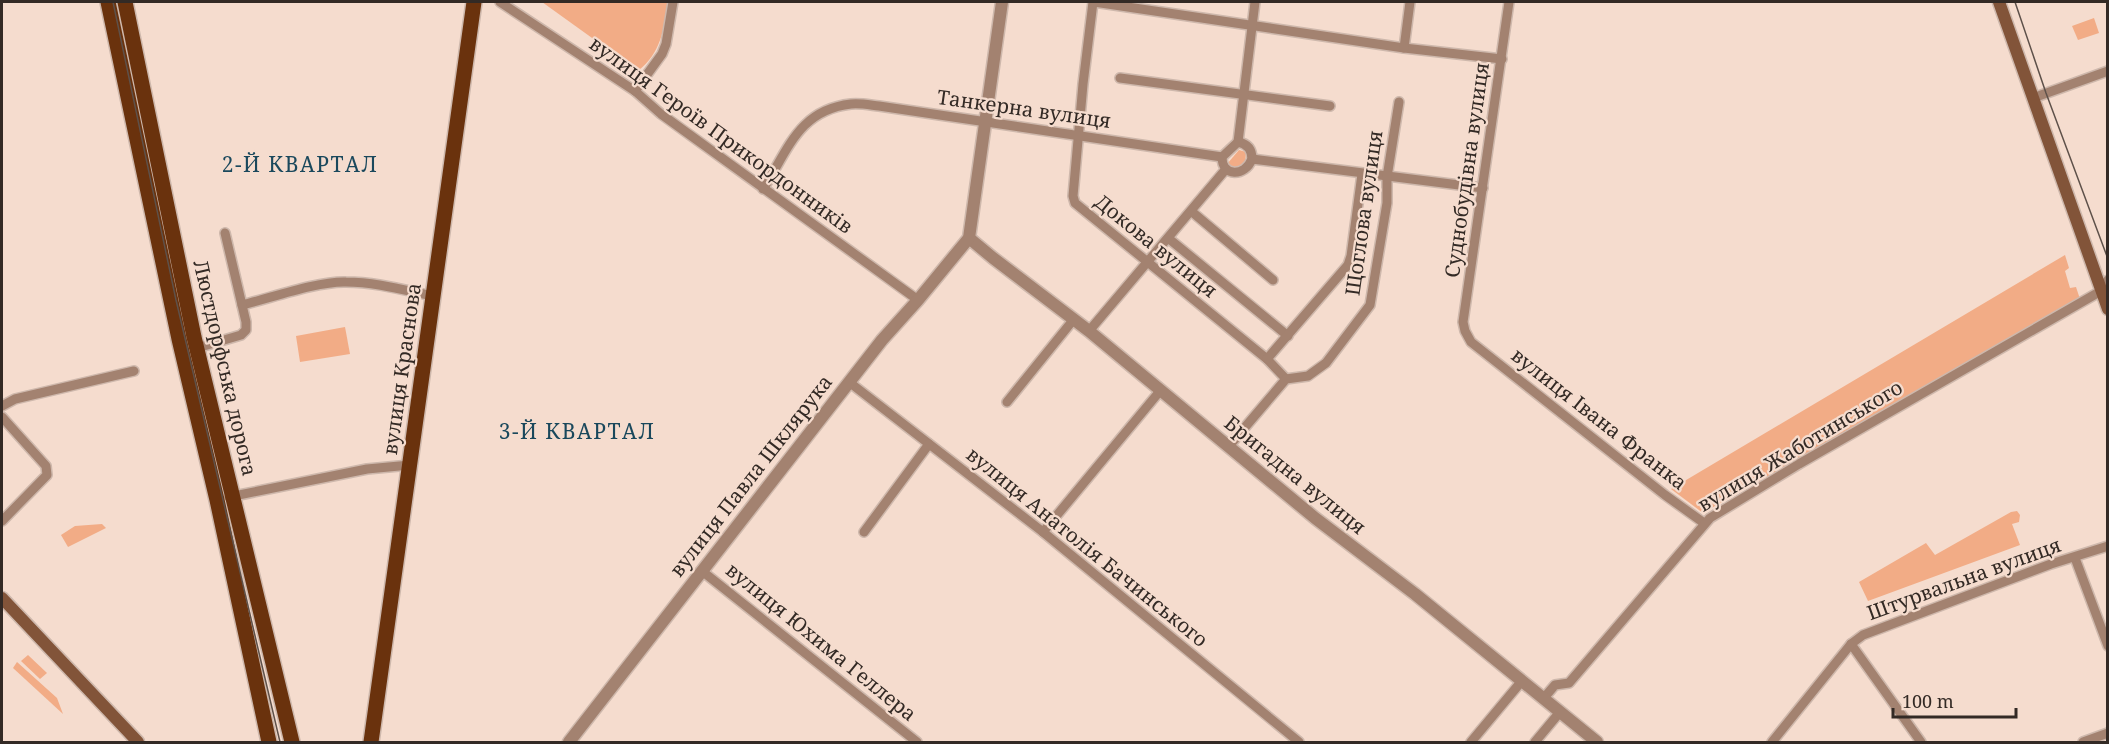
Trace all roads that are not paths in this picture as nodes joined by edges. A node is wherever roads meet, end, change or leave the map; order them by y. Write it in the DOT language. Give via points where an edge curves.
graph roads {
  1 [pos="108,2"];
  2 [pos="125,2"];
  3 [pos="474,2"];
  4 [pos="501,2"];
  5 [pos="673,2"];
  6 [pos="1002,2"];
  7 [pos="1093,2"];
  8 [pos="1256,2"];
  9 [pos="1410,2"];
  10 [pos="1509,2"];
  11 [pos="1999,2"];
  12 [pos="1252,25"];
  13 [pos="1404,48"];
  14 [pos="1502,59"];
  15 [pos="2108,71"];
  16 [pos="1120,78"];
  17 [pos="635,91"];
  18 [pos="1243,95"];
  19 [pos="2033,98"];
  20 [pos="1399,102"];
  21 [pos="1330,106"];
  22 [pos="986,122"];
  23 [pos="1079,135"];
  24 [pos="1238,142"];
  25 [pos="1222,157"];
  26 [pos="1252,159"];
  27 [pos="1226,169"];
  28 [pos="1362,174"];
  29 [pos="1387,177"];
  30 [pos="1483,188"];
  31 [pos="763,189"];
  32 [pos="1191,211"];
  33 [pos="225,233"];
  34 [pos="969,238"];
  35 [pos="1168,238"];
  36 [pos="1147,262"];
  37 [pos="1273,280"];
  38 [pos="2104,285"];
  39 [pos="433,296"];
  40 [pos="918,300"];
  41 [pos="242,305"];
  42 [pos="2108,309"];
  43 [pos="1074,319"];
  44 [pos="1089,331"];
  45 [pos="1288,336"];
  46 [pos="1471,342"];
  47 [pos="197,348"];
  48 [pos="1267,360"];
  49 [pos="134,371"];
  50 [pos="1286,379"];
  51 [pos="849,382"];
  52 [pos="1160,391"];
  53 [pos="1007,402"];
  54 [pos="2,406"];
  55 [pos="2,417"];
  56 [pos="929,444"];
  57 [pos="1229,446"];
  58 [pos="410,465"];
  59 [pos="225,498"];
  60 [pos="2,521"];
  61 [pos="1704,523"];
  62 [pos="864,532"];
  63 [pos="1043,532"];
  64 [pos="2108,546"];
  65 [pos="2075,558"];
  66 [pos="702,570"];
  67 [pos="2,598"];
  68 [pos="2107,641"];
  69 [pos="1851,644"];
  70 [pos="1521,682"];
  71 [pos="1546,701"];
  72 [pos="1560,712"];
  73 [pos="2108,734"];
  74 [pos="138,742"];
  75 [pos="268,742"];
  76 [pos="292,742"];
  77 [pos="371,742"];
  78 [pos="569,742"];
  79 [pos="917,742"];
  80 [pos="1299,742"];
  81 [pos="1471,742"];
  82 [pos="1535,742"];
  83 [pos="1597,742"];
  84 [pos="1773,742"];
  85 [pos="1921,742"];
  86 [pos="2083,742"];
  1 -- 59 [label="main road, Люстдорфська дорога" via="179,339"];
  2 -- 47 [label="main road, Люстдорфська дорога"];
  3 -- 39 [label="main road, вулиця Краснова"];
  4 -- 17 [label="street, вулиця Героїв Прикордонників"];
  5 -- 17 [label="street" via="662,54"];
  6 -- 22 [label="street"];
  7 -- 12 [label="street"];
  7 -- 23 [label="street, Докова вулиця"];
  8 -- 12 [label="street"];
  9 -- 13 [label="street"];
  10 -- 14 [label="street, Суднобудівна вулиця"];
  11 -- 19 [label="main road"];
  12 -- 13 [label="street"];
  12 -- 18 [label="street"];
  13 -- 14 [label="street"];
  14 -- 30 [label="street, Суднобудівна вулиця"];
  15 -- 19 [label="street"];
  16 -- 18 [label="street"];
  17 -- 31 [label="street, вулиця Героїв Прикордонників"];
  18 -- 21 [label="street"];
  18 -- 24 [label="street"];
  19 -- 38 [label="main road"];
  20 -- 29 [label="street, Щоглова вулиця"];
  22 -- 23 [label="street, Танкерна вулиця"];
  22 -- 31 [label="street, Танкерна вулиця" via="851,104 821,112 791,139"];
  22 -- 34 [label="street"];
  23 -- 25 [label="street, Танкерна вулиця"];
  23 -- 36 [label="street, Докова вулиця" via="1075,203"];
  24 -- 25 [label="street"];
  24 -- 26 [label="street" via="1249,147"];
  25 -- 27 [label="street"];
  26 -- 27 [label="street" via="1245,170"];
  26 -- 28 [label="street"];
  27 -- 32 [label="street"];
  28 -- 29 [label="street"];
  28 -- 45 [label="street" via="1348,265"];
  29 -- 30 [label="street"];
  29 -- 50 [label="street, Щоглова вулиця" via="1387,203 1370,305 1326,363 1308,376"];
  30 -- 46 [label="street, Суднобудівна вулиця" via="1463,322"];
  31 -- 40 [label="street, вулиця Героїв Прикордонників"];
  32 -- 35 [label="street"];
  32 -- 37 [label="street"];
  33 -- 41 [label="street"];
  34 -- 40 [label="street, вулиця Павла Шклярука"];
  34 -- 43 [label="street, Бригадна вулиця"];
  35 -- 36 [label="street"];
  35 -- 45 [label="street"];
  36 -- 44 [label="street"];
  36 -- 48 [label="street, Докова вулиця"];
  38 -- 42 [label="main road"];
  38 -- 61 [label="street, вулиця Жаботинського"];
  39 -- 41 [label="street" via="345,282"];
  39 -- 58 [label="main road, вулиця Краснова"];
  40 -- 51 [label="street, вулиця Павла Шклярука"];
  41 -- 47 [label="street" via="246,330 241,335"];
  43 -- 44 [label="street, Бригадна вулиця"];
  43 -- 53 [label="street"];
  44 -- 52 [label="street, Бригадна вулиця"];
  45 -- 48 [label="street"];
  46 -- 61 [label="street, вулиця Івана Франка"];
  47 -- 59 [label="main road, Люстдорфська дорога"];
  48 -- 50 [label="street, Докова вулиця"];
  49 -- 54 [label="street" via="15,399"];
  50 -- 57 [label="street"];
  51 -- 56 [label="street, вулиця Анатолія Бачинського"];
  51 -- 66 [label="street, вулиця Павла Шклярука"];
  52 -- 57 [label="street, Бригадна вулиця"];
  52 -- 63 [label="street"];
  55 -- 60 [label="street" via="46,466 47,472"];
  56 -- 62 [label="street"];
  56 -- 63 [label="street, вулиця Анатолія Бачинського"];
  57 -- 70 [label="street, Бригадна вулиця"];
  58 -- 59 [label="street" via="367,469"];
  58 -- 77 [label="main road, вулиця Краснова"];
  59 -- 75 [label="main road, Люстдорфська дорога"];
  59 -- 76 [label="main road, Люстдорфська дорога"];
  61 -- 71 [label="street, вулиця Жаботинського" via="1569,683 1555,685"];
  63 -- 80 [label="street, вулиця Анатолія Бачинського"];
  64 -- 65 [label="street, Штурвальна вулиця"];
  65 -- 68 [label="street"];
  65 -- 69 [label="street, Штурвальна вулиця" via="1863,635"];
  66 -- 78 [label="street, вулиця Павла Шклярука"];
  66 -- 79 [label="street, вулиця Юхима Геллера"];
  67 -- 74 [label="main road"];
  69 -- 84 [label="street, Штурвальна вулиця"];
  69 -- 85 [label="street"];
  70 -- 71 [label="street, Бригадна вулиця"];
  70 -- 81 [label="street"];
  71 -- 72 [label="street, Бригадна вулиця"];
  72 -- 82 [label="street"];
  72 -- 83 [label="street, Бригадна вулиця"];
  73 -- 86 [label="street"];
}
